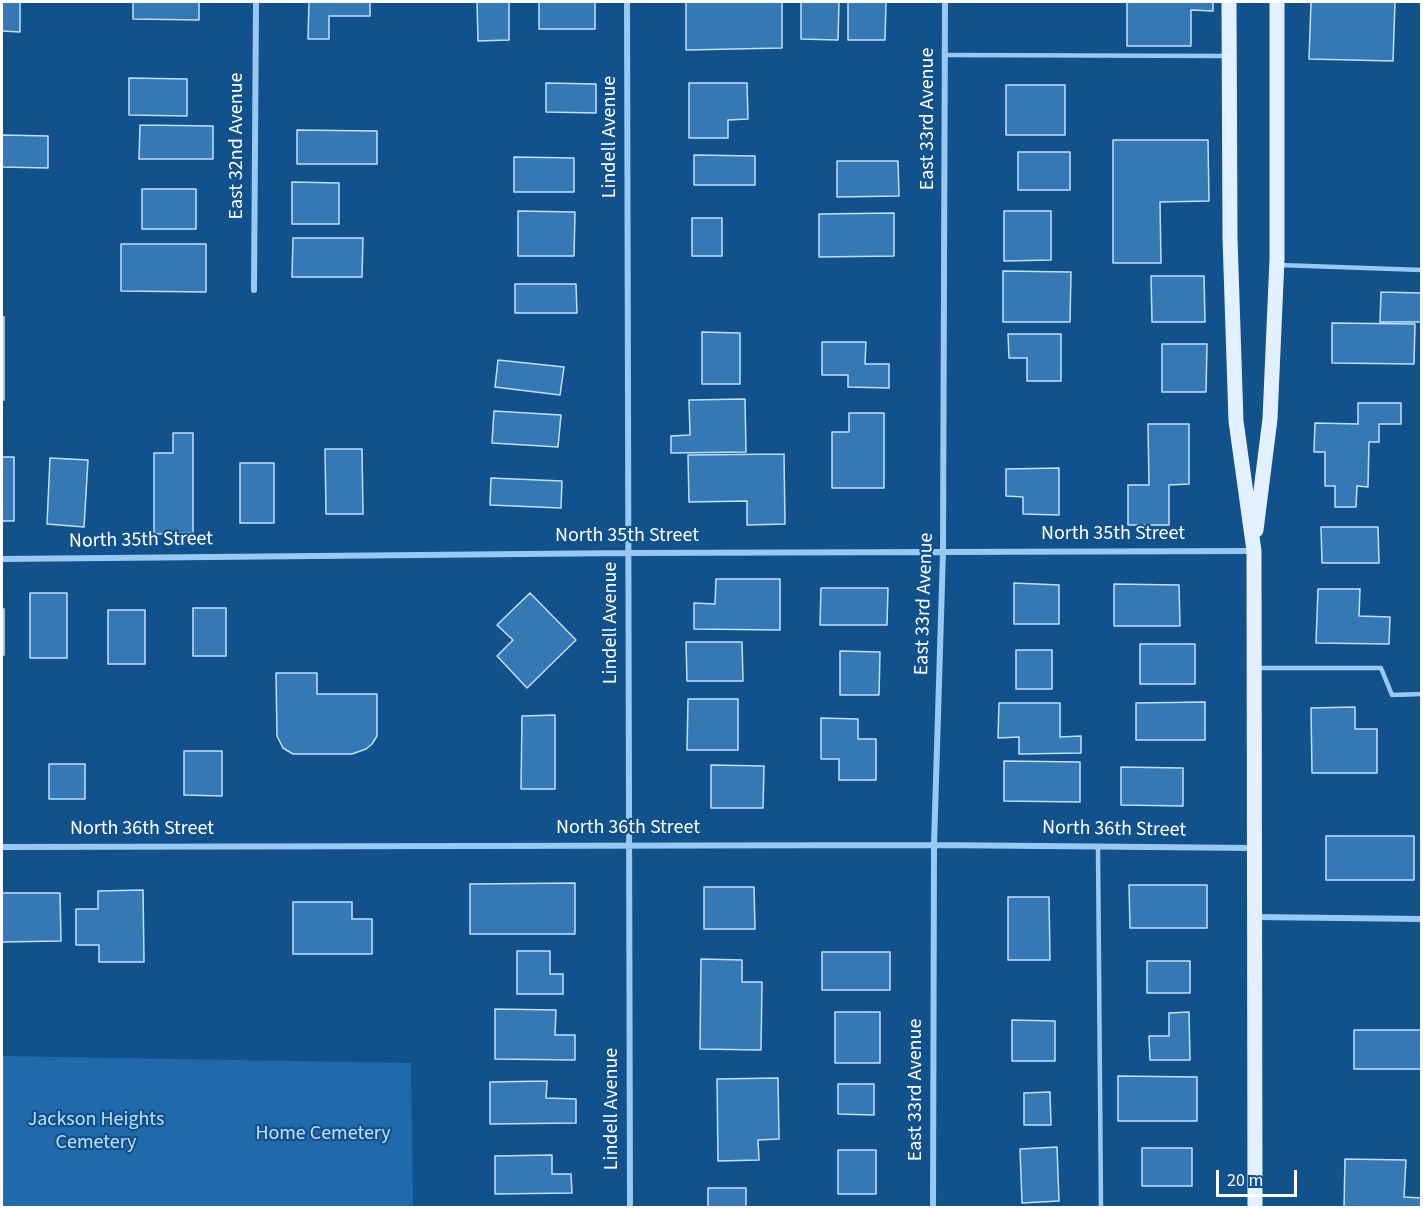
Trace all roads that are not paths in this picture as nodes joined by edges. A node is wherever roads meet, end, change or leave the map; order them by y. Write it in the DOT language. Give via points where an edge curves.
graph roads {
  1 [pos="255,2"];
  2 [pos="627,2"];
  3 [pos="945,2"];
  4 [pos="1229,2"];
  5 [pos="1277,2"];
  6 [pos="946,55"];
  7 [pos="1229,57"];
  8 [pos="1276,265"];
  9 [pos="1422,270"];
  10 [pos="254,290"];
  11 [pos="1254,551"];
  12 [pos="943,552"];
  13 [pos="628,553"];
  14 [pos="2,559"];
  15 [pos="1254,668"];
  16 [pos="1422,694"];
  17 [pos="934,845"];
  18 [pos="628,846"];
  19 [pos="2,847"];
  20 [pos="1098,847"];
  21 [pos="1255,848"];
  22 [pos="1255,917"];
  23 [pos="1422,919"];
  24 [pos="630,1208"];
  25 [pos="933,1208"];
  26 [pos="1101,1208"];
  27 [pos="1255,1208"];
  1 -- 10 [label="street, East 32nd Avenue"];
  2 -- 13 [label="street, Lindell Avenue"];
  3 -- 6 [label="street, East 33rd Avenue"];
  4 -- 7 [label="main road"];
  5 -- 8 [label="main road"];
  6 -- 7 [label="lane"];
  6 -- 12 [label="street, East 33rd Avenue"];
  7 -- 11 [label="main road" via="1236,421"];
  8 -- 9 [label="lane"];
  8 -- 11 [label="main road" via="1270,419"];
  11 -- 12 [label="street, North 35th Street"];
  11 -- 15 [label="main road"];
  12 -- 13 [label="street, North 35th Street"];
  12 -- 17 [label="street, East 33rd Avenue"];
  13 -- 14 [label="street, North 35th Street"];
  13 -- 18 [label="street, Lindell Avenue"];
  15 -- 16 [label="lane" via="1381,668 1392,695"];
  15 -- 21 [label="main road"];
  17 -- 18 [label="street, North 36th Street"];
  17 -- 20 [label="street, North 36th Street"];
  17 -- 25 [label="street, East 33rd Avenue"];
  18 -- 19 [label="street, North 36th Street"];
  18 -- 24 [label="street, Lindell Avenue"];
  20 -- 21 [label="street, North 36th Street"];
  20 -- 26 [label="lane"];
  21 -- 22 [label="main road"];
  22 -- 23 [label="street"];
  22 -- 27 [label="main road"];
}
